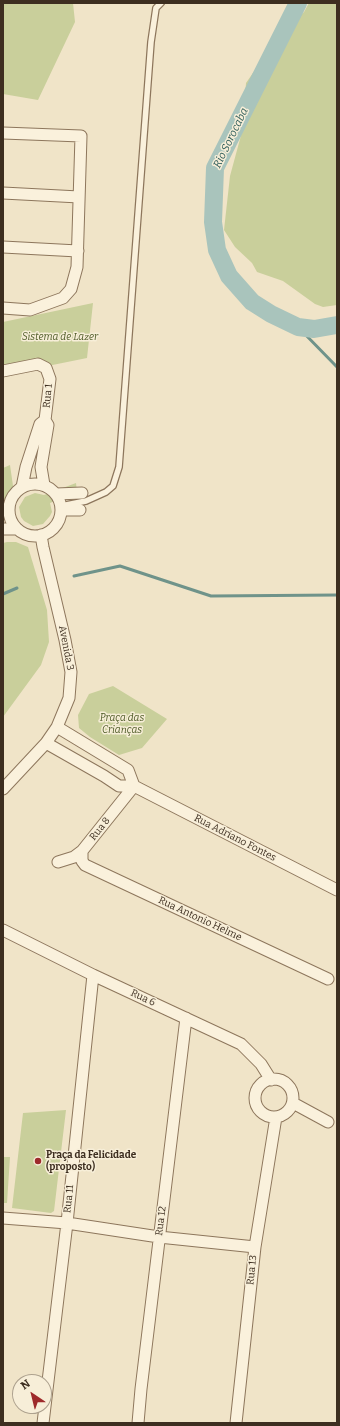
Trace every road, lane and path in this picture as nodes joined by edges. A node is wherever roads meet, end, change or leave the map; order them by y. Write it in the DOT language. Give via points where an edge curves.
graph roads {
  1 [pos="161,3"];
  2 [pos="3,133"];
  3 [pos="3,193"];
  4 [pos="79,198"];
  5 [pos="3,247"];
  6 [pos="78,251"];
  7 [pos="3,308"];
  8 [pos="3,371"];
  9 [pos="45,420"];
  10 [pos="44,485"];
  11 [pos="22,487"];
  12 [pos="82,493"];
  13 [pos="56,494"];
  14 [pos="6,506"];
  15 [pos="61,508"];
  16 [pos="80,510"];
  17 [pos="3,529"];
  18 [pos="17,529"];
  19 [pos="41,535"];
  20 [pos="57,727"];
  21 [pos="46,743"];
  22 [pos="113,762"];
  23 [pos="104,776"];
  24 [pos="134,786"];
  25 [pos="3,788"];
  26 [pos="82,851"];
  27 [pos="58,862"];
  28 [pos="337,890"];
  29 [pos="3,930"];
  30 [pos="93,975"];
  31 [pos="328,979"];
  32 [pos="186,1018"];
  33 [pos="271,1080"];
  34 [pos="293,1103"];
  35 [pos="276,1117"];
  36 [pos="328,1122"];
  37 [pos="3,1218"];
  38 [pos="67,1223"];
  39 [pos="159,1237"];
  40 [pos="255,1247"];
  41 [pos="43,1423"];
  42 [pos="138,1423"];
  43 [pos="236,1423"];
  1 -- 15 [label="lane" via="156,8 151,42 119,467 113,486 106,492"];
  2 -- 4 [label="street" via="81,136"];
  3 -- 4 [label="street"];
  4 -- 6 [label="street"];
  5 -- 6 [label="street"];
  6 -- 7 [label="street" via="71,289 63,298 30,310"];
  8 -- 9 [label="street, Rua 1" via="38,364 46,368 50,379"];
  9 -- 10 [label="street" via="48,425 41,467"];
  9 -- 11 [label="street" via="40,424"];
  10 -- 11 [label="street" via="29,484"];
  10 -- 13 [label="street"];
  11 -- 14 [label="street"];
  12 -- 13 [label="street"];
  13 -- 15 [label="street"];
  14 -- 18 [label="street"];
  15 -- 16 [label="street"];
  15 -- 19 [label="street" via="56,526"];
  17 -- 18 [label="street"];
  18 -- 19 [label="street" via="24,534"];
  19 -- 20 [label="street, Avenida 3" via="71,672 69,698"];
  20 -- 21 [label="street, Avenida 3"];
  20 -- 22 [label="street"];
  21 -- 23 [label="street, Rua Adriano Fontes"];
  21 -- 25 [label="street, Avenida 3"];
  22 -- 23 [label="street"];
  22 -- 24 [label="street" via="128,770"];
  23 -- 24 [label="street, Rua Adriano Fontes" via="119,786"];
  24 -- 26 [label="street, Rua 8"];
  24 -- 28 [label="street, Rua Adriano Fontes"];
  26 -- 27 [label="street, Rua 8" via="74,857"];
  26 -- 31 [label="street, Rua Antonio Helme" via="82,861 85,864"];
  29 -- 30 [label="street, Rua 6"];
  30 -- 32 [label="street, Rua 6"];
  30 -- 38 [label="street, Rua 11"];
  32 -- 33 [label="street, Rua 6" via="241,1044 261,1064"];
  32 -- 39 [label="street, Rua 12"];
  33 -- 34 [label="street" via="281,1080 290,1087"];
  33 -- 35 [label="street" via="263,1083 255,1100 261,1112 266,1116"];
  34 -- 35 [label="street" via="285,1114"];
  34 -- 36 [label="street"];
  35 -- 40 [label="street, Rua 13"];
  37 -- 38 [label="street"];
  38 -- 39 [label="street"];
  38 -- 41 [label="street, Rua 11"];
  39 -- 40 [label="street"];
  39 -- 42 [label="street, Rua 12"];
  40 -- 43 [label="street, Rua 13"];
}
